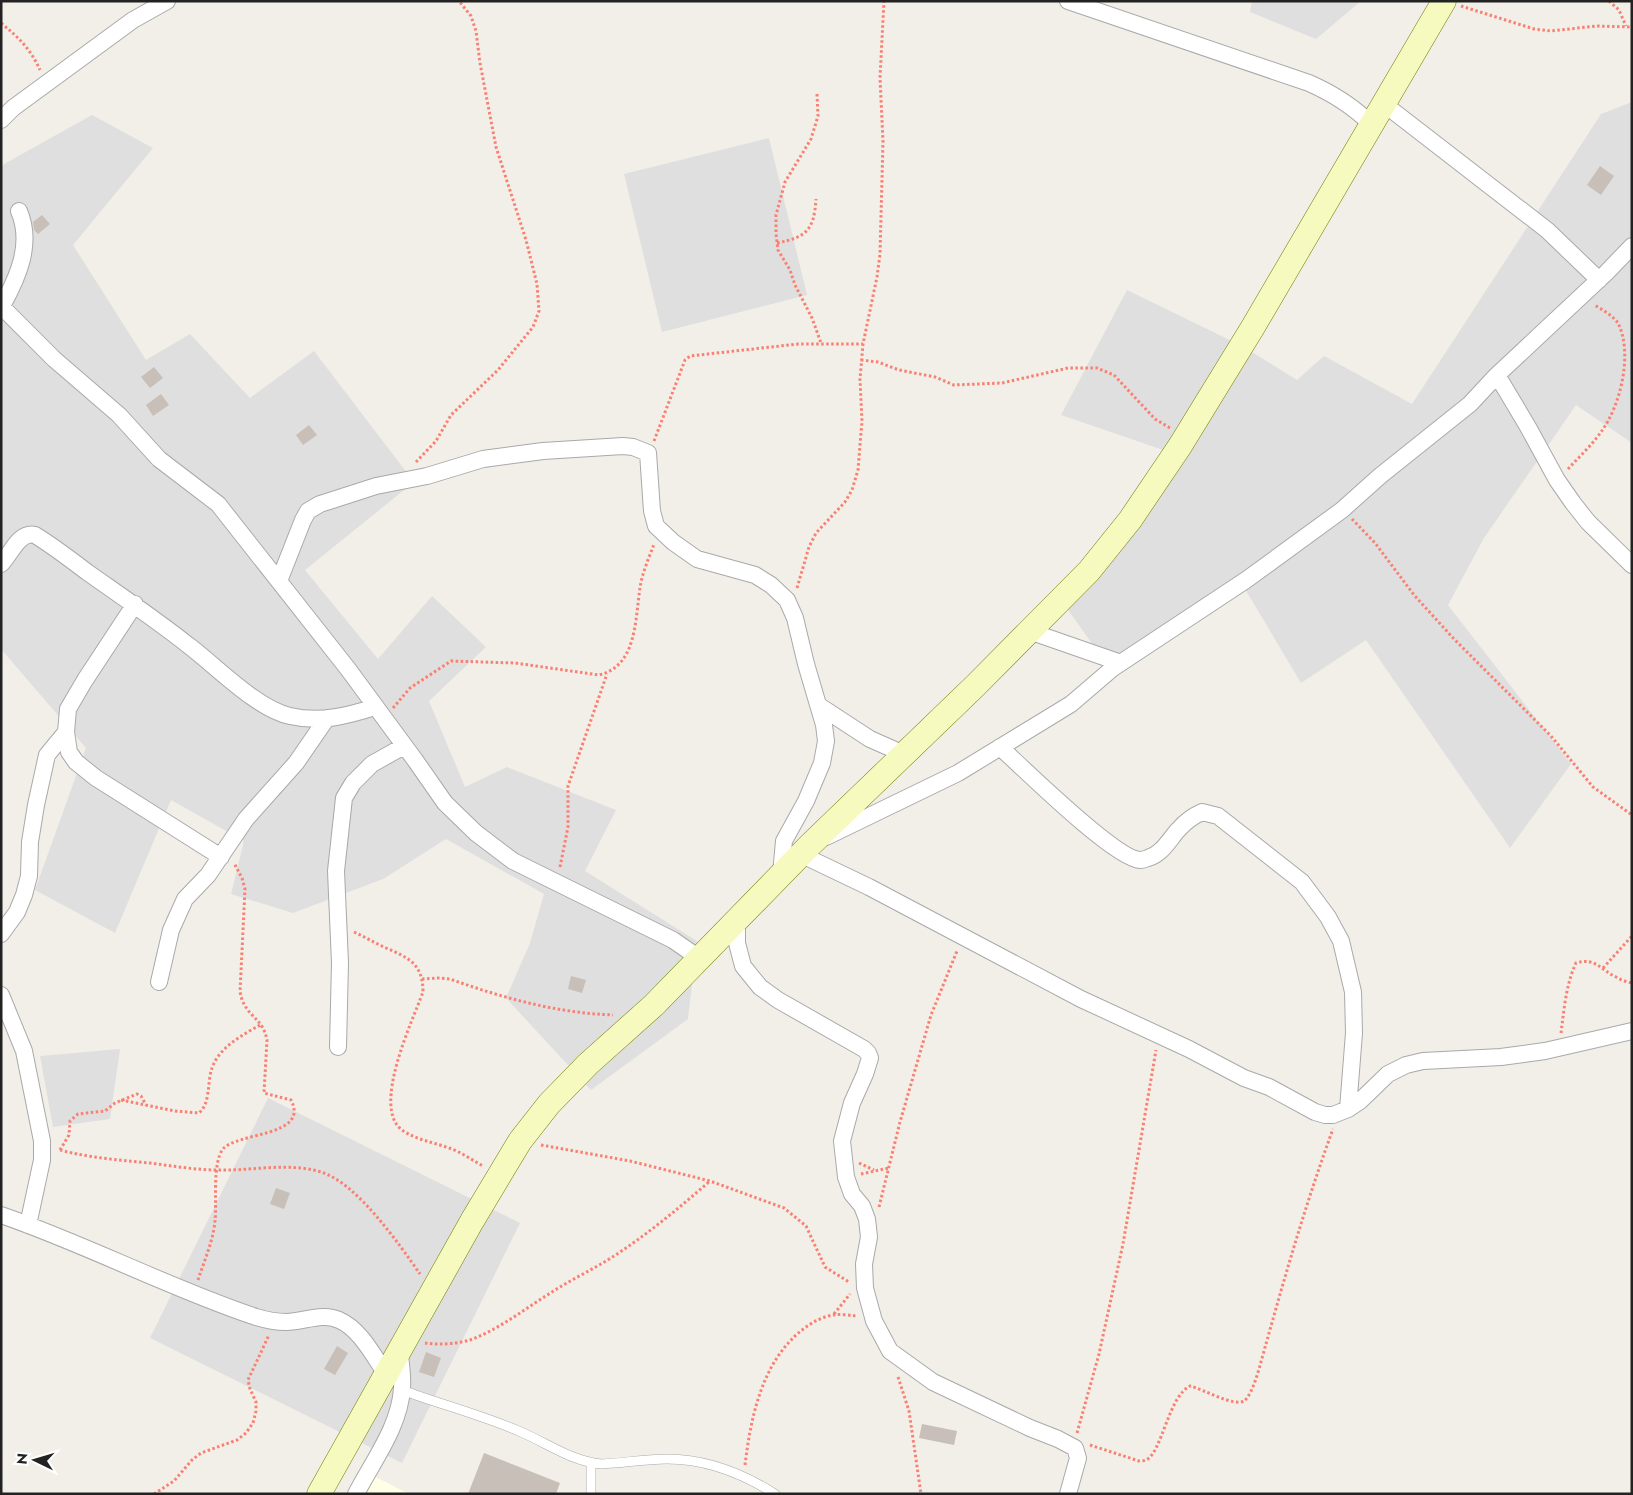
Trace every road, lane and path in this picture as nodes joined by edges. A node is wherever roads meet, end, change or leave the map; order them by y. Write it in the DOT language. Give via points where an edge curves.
graph roads {
  1 [pos="167,1"];
  2 [pos="459,1"];
  3 [pos="884,1"];
  4 [pos="1068,1"];
  5 [pos="1609,1"];
  6 [pos="1450,3"];
  7 [pos="1,23"];
  8 [pos="1626,26"];
  9 [pos="1632,26"];
  10 [pos="47,84"];
  11 [pos="817,94"];
  12 [pos="1384,104"];
  13 [pos="1,120"];
  14 [pos="1372,125"];
  15 [pos="816,200"];
  16 [pos="19,211"];
  17 [pos="777,243"];
  18 [pos="1632,246"];
  19 [pos="1599,280"];
  20 [pos="1581,296"];
  21 [pos="3,306"];
  22 [pos="1,325"];
  23 [pos="821,343"];
  24 [pos="863,344"];
  25 [pos="862,360"];
  26 [pos="1497,375"];
  27 [pos="1185,437"];
  28 [pos="648,453"];
  29 [pos="1557,480"];
  30 [pos="399,482"];
  31 [pos="1342,510"];
  32 [pos="660,530"];
  33 [pos="1,564"];
  34 [pos="1632,565"];
  35 [pos="279,581"];
  36 [pos="134,604"];
  37 [pos="791,609"];
  38 [pos="1029,631"];
  39 [pos="1122,663"];
  40 [pos="607,673"];
  41 [pos="818,705"];
  42 [pos="379,712"];
  43 [pos="327,718"];
  44 [pos="66,732"];
  45 [pos="404,746"];
  46 [pos="1000,747"];
  47 [pos="904,754"];
  48 [pos="1632,815"];
  49 [pos="805,849"];
  50 [pos="224,853"];
  51 [pos="781,874"];
  52 [pos="557,882"];
  53 [pos="737,920"];
  54 [pos="338,925"];
  55 [pos="1,934"];
  56 [pos="963,936"];
  57 [pos="1632,936"];
  58 [pos="699,958"];
  59 [pos="1603,968"];
  60 [pos="422,979"];
  61 [pos="159,982"];
  62 [pos="1632,983"];
  63 [pos="1,995"];
  64 [pos="641,1016"];
  65 [pos="262,1024"];
  66 [pos="1632,1031"];
  67 [pos="1159,1035"];
  68 [pos="338,1046"];
  69 [pos="1559,1048"];
  70 [pos="121,1100"];
  71 [pos="146,1106"];
  72 [pos="1344,1110"];
  73 [pos="520,1141"];
  74 [pos="60,1150"];
  75 [pos="42,1160"];
  76 [pos="889,1168"];
  77 [pos="217,1170"];
  78 [pos="500,1176"];
  79 [pos="846,1177"];
  80 [pos="710,1181"];
  81 [pos="1,1215"];
  82 [pos="28,1225"];
  83 [pos="868,1237"];
  84 [pos="855,1284"];
  85 [pos="432,1291"];
  86 [pos="194,1293"];
  87 [pos="874,1321"];
  88 [pos="276,1322"];
  89 [pos="402,1344"];
  90 [pos="890,1351"];
  91 [pos="394,1382"];
  92 [pos="1071,1443"];
  93 [pos="591,1464"];
  94 [pos="744,1476"];
  95 [pos="154,1494"];
  96 [pos="319,1494"];
  97 [pos="356,1494"];
  98 [pos="591,1494"];
  99 [pos="775,1494"];
  100 [pos="921,1494"];
  101 [pos="1068,1494"];
  1 -- 10 [label="street" via="132,20"];
  2 -- 30 [label="path" via="471,16 476,31 496,147 526,240 537,284 539,311 533,327 498,370 452,415 436,441"];
  3 -- 24 [label="path" via="880,78 883,142 880,254"];
  4 -- 14 [label="street" via="1310,83 1356,109"];
  5 -- 8 [label="path" via="1619,10"];
  6 -- 8 [label="path" via="1551,32"];
  6 -- 12 [label="main road"];
  7 -- 10 [label="path" via="22,40 34,56"];
  8 -- 9 [label="path"];
  10 -- 13 [label="street"];
  11 -- 17 [label="path" via="818,116 811,139 785,182 776,215"];
  12 -- 14 [label="main road"];
  12 -- 19 [label="street" via="1547,230"];
  14 -- 27 [label="main road"];
  15 -- 17 [label="path" via="810,230"];
  16 -- 21 [label="street" via="26,234 25,251"];
  17 -- 23 [label="path"];
  18 -- 19 [label="street"];
  19 -- 20 [label="street"];
  20 -- 26 [label="street"];
  20 -- 29 [label="path" via="1618,322 1626,350 1625,381 1602,431"];
  21 -- 22 [label="street"];
  21 -- 35 [label="street" via="54,359 120,415 159,459 218,504"];
  23 -- 24 [label="path"];
  23 -- 28 [label="path" via="690,356 685,360"];
  24 -- 25 [label="path"];
  25 -- 27 [label="path" via="935,377 954,385 1002,383 1068,368 1097,368 1114,375 1156,419"];
  25 -- 37 [label="path" via="858,470 845,502 816,533 809,547"];
  26 -- 29 [label="street"];
  26 -- 31 [label="street" via="1470,404"];
  27 -- 38 [label="main road" via="1130,520 1090,571"];
  28 -- 30 [label="street" via="623,446 509,454"];
  28 -- 32 [label="street" via="652,511"];
  29 -- 34 [label="street" via="1588,522"];
  30 -- 35 [label="street" via="376,486 308,511"];
  31 -- 39 [label="street" via="1246,580"];
  31 -- 48 [label="path" via="1375,543 1454,639 1551,736 1593,787"];
  32 -- 37 [label="street" via="697,559 755,575 787,600"];
  32 -- 40 [label="path" via="640,586 631,643 618,666"];
  33 -- 36 [label="street" via="24,535 34,534"];
  35 -- 42 [label="street"];
  36 -- 43 [label="street" via="268,707 288,716 315,720"];
  36 -- 44 [label="street" via="68,709"];
  37 -- 41 [label="street"];
  38 -- 39 [label="street"];
  38 -- 47 [label="main road"];
  39 -- 46 [label="street" via="1071,704"];
  40 -- 42 [label="path" via="585,674 515,663 451,661"];
  40 -- 52 [label="path" via="568,786 568,827"];
  41 -- 47 [label="street" via="870,739"];
  41 -- 51 [label="street" via="826,741 822,763 784,841"];
  42 -- 43 [label="street"];
  42 -- 45 [label="street"];
  43 -- 50 [label="street" via="296,763 246,819"];
  44 -- 50 [label="street" via="69,752 96,778"];
  44 -- 55 [label="street" via="47,755 30,842 29,876 17,912"];
  45 -- 52 [label="street" via="444,803 476,833 513,861"];
  45 -- 54 [label="street" via="372,764 353,783 344,798 336,871"];
  46 -- 49 [label="street" via="958,773"];
  46 -- 72 [label="street" via="1067,810 1130,856 1140,860 1150,858 1161,851 1192,816 1202,812 1218,816 1302,882 1341,941 1353,992 1354,1033"];
  47 -- 49 [label="main road"];
  49 -- 51 [label="main road"];
  49 -- 56 [label="street"];
  50 -- 61 [label="street" via="186,900 171,930"];
  50 -- 65 [label="path" via="246,889 240,992 248,1010"];
  51 -- 53 [label="main road"];
  52 -- 58 [label="street" via="673,940"];
  53 -- 58 [label="main road"];
  53 -- 79 [label="street" via="737,944 743,966 760,987 868,1053 870,1061 852,1103 842,1141"];
  54 -- 60 [label="path" via="403,955 414,964"];
  54 -- 68 [label="street"];
  56 -- 67 [label="street" via="1081,999"];
  56 -- 76 [label="path" via="930,1015"];
  57 -- 59 [label="path"];
  58 -- 64 [label="main road"];
  59 -- 62 [label="path"];
  59 -- 69 [label="path" via="1585,960 1576,963 1571,973"];
  60 -- 64 [label="path" via="450,979 539,1006 584,1014"];
  60 -- 78 [label="path" via="422,992 395,1072 391,1105 394,1118 400,1128 413,1137 451,1149"];
  63 -- 75 [label="street" via="24,1051 42,1141"];
  64 -- 73 [label="main road" via="549,1104"];
  65 -- 71 [label="path" via="219,1054 212,1068 203,1110 199,1113"];
  65 -- 77 [label="path" via="267,1040 264,1093 291,1100 293,1116 282,1128 227,1146 219,1157"];
  66 -- 69 [label="street"];
  67 -- 72 [label="street" via="1315,1112 1333,1115"];
  67 -- 92 [label="path" via="1120,1261 1099,1354"];
  69 -- 72 [label="street" via="1501,1057 1423,1061 1406,1065 1388,1074 1360,1101"];
  70 -- 71 [label="path"];
  70 -- 71 [label="path" via="139,1094"];
  70 -- 74 [label="path" via="105,1111 73,1117 69,1135"];
  72 -- 92 [label="path" via="1302,1220 1260,1366 1247,1398 1236,1403 1201,1388 1190,1386 1184,1389 1153,1454 1147,1460 1138,1461 1086,1444"];
  73 -- 78 [label="main road"];
  73 -- 80 [label="path" via="630,1161"];
  74 -- 75 [label="path"];
  74 -- 77 [label="path" via="86,1156"];
  75 -- 82 [label="street"];
  76 -- 79 [label="path"];
  76 -- 83 [label="path"];
  77 -- 85 [label="path" via="301,1168 338,1180 376,1215"];
  77 -- 86 [label="path" via="213,1237"];
  78 -- 85 [label="main road"];
  79 -- 83 [label="street" via="867,1219"];
  80 -- 84 [label="path" via="784,1208 806,1226 825,1267"];
  80 -- 89 [label="path" via="616,1255 496,1328 469,1340 446,1344"];
  81 -- 82 [label="street"];
  82 -- 86 [label="street"];
  83 -- 87 [label="street" via="865,1288"];
  85 -- 89 [label="main road"];
  86 -- 88 [label="street"];
  87 -- 90 [label="street"];
  87 -- 94 [label="path" via="855,1316 820,1318 792,1339 773,1365 760,1391"];
  88 -- 91 [label="street" via="322,1317 338,1319 361,1338"];
  88 -- 95 [label="path" via="248,1380 256,1411 246,1433 201,1453 174,1481"];
  89 -- 91 [label="main road"];
  90 -- 92 [label="street" via="933,1382 1002,1416"];
  90 -- 100 [label="path" via="909,1412"];
  91 -- 93 [label="lane" via="440,1404 520,1431"];
  91 -- 96 [label="main road"];
  91 -- 97 [label="street" via="398,1409"];
  92 -- 101 [label="street" via="1078,1458"];
  93 -- 94 [label="lane" via="668,1459 720,1467"];
  93 -- 98 [label="lane"];
  94 -- 99 [label="lane"];
}
